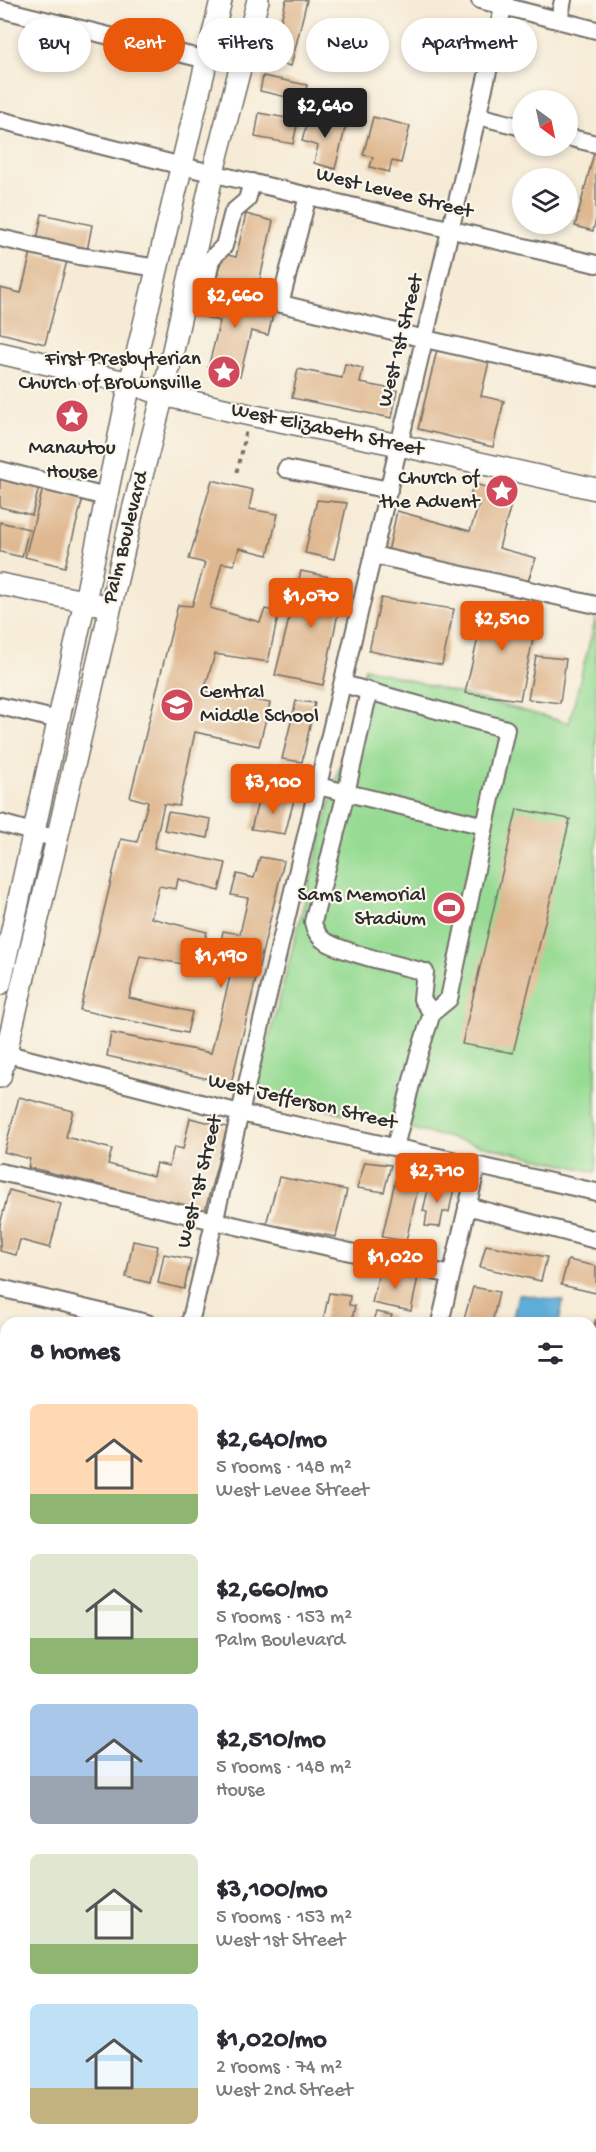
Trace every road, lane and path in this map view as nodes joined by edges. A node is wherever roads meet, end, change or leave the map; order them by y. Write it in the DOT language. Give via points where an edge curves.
graph roads {
  1 [pos="221,0"];
  2 [pos="258,0"];
  3 [pos="480,0"];
  4 [pos="562,0"];
  5 [pos="505,3"];
  6 [pos="0,9"];
  7 [pos="217,18"];
  8 [pos="559,20"];
  9 [pos="596,30"];
  10 [pos="197,58"];
  11 [pos="204,72"];
  12 [pos="478,116"];
  13 [pos="0,120"];
  14 [pos="512,124"];
  15 [pos="578,140"];
  16 [pos="596,144"];
  17 [pos="182,166"];
  18 [pos="213,172"];
  19 [pos="252,182"];
  20 [pos="308,196"];
  21 [pos="452,231"];
  22 [pos="0,238"];
  23 [pos="596,264"];
  24 [pos="158,268"];
  25 [pos="197,283"];
  26 [pos="280,304"];
  27 [pos="425,339"];
  28 [pos="0,353"];
  29 [pos="596,377"];
  30 [pos="130,383"];
  31 [pos="163,395"];
  32 [pos="250,415"];
  33 [pos="399,445"];
  34 [pos="286,469"];
  35 [pos="0,470"];
  36 [pos="237,472"];
  37 [pos="596,489"];
  38 [pos="389,490"];
  39 [pos="106,497"];
  40 [pos="135,503"];
  41 [pos="373,555"];
  42 [pos="0,584"];
  43 [pos="85,601"];
  44 [pos="596,605"];
  45 [pos="111,606"];
  46 [pos="343,684"];
  47 [pos="369,691"];
  48 [pos="0,706"];
  49 [pos="58,720"];
  50 [pos="84,724"];
  51 [pos="318,786"];
  52 [pos="346,793"];
  53 [pos="0,823"];
  54 [pos="485,826"];
  55 [pos="34,831"];
  56 [pos="57,839"];
  57 [pos="4,948"];
  58 [pos="0,984"];
  59 [pos="432,1013"];
  60 [pos="3,1053"];
  61 [pos="0,1077"];
  62 [pos="240,1113"];
  63 [pos="395,1147"];
  64 [pos="477,1166"];
  65 [pos="0,1172"];
  66 [pos="596,1192"];
  67 [pos="467,1206"];
  68 [pos="215,1220"];
  69 [pos="596,1240"];
  70 [pos="451,1275"];
  71 [pos="0,1288"];
  72 [pos="122,1317"];
  73 [pos="191,1317"];
  74 [pos="441,1317"];
  1 -- 7 [label="main road, Palm Boulevard"];
  2 -- 18 [label="main road, Palm Boulevard"];
  3 -- 5 [label="street"];
  4 -- 8 [label="street"];
  5 -- 8 [label="street"];
  5 -- 12 [label="street, West 1st Street"];
  6 -- 10 [label="street"];
  8 -- 9 [label="street"];
  11 -- 17 [label="main road, Palm Boulevard"];
  12 -- 14 [label="street"];
  12 -- 21 [label="street, West 1st Street"];
  13 -- 17 [label="street, West Levee Street"];
  15 -- 16 [label="street"];
  17 -- 18 [label="street, West Levee Street"];
  17 -- 24 [label="main road, Palm Boulevard"];
  18 -- 19 [label="street, West Levee Street"];
  18 -- 25 [label="main road, Palm Boulevard"];
  19 -- 20 [label="street, West Levee Street"];
  19 -- 25 [label="street" via="247,200 233,212 224,246"];
  20 -- 21 [label="street, West Levee Street"];
  20 -- 26 [label="street"];
  21 -- 23 [label="street, West Levee Street"];
  21 -- 27 [label="street, West 1st Street"];
  22 -- 24 [label="street"];
  24 -- 30 [label="main road, Palm Boulevard"];
  25 -- 26 [label="street"];
  25 -- 31 [label="main road, Palm Boulevard"];
  26 -- 27 [label="street"];
  27 -- 29 [label="street"];
  27 -- 33 [label="street, West 1st Street"];
  28 -- 30 [label="main road, West Elizabeth Street"];
  30 -- 31 [label="main road, West Elizabeth Street"];
  30 -- 39 [label="main road, Palm Boulevard"];
  31 -- 32 [label="main road, West Elizabeth Street"];
  31 -- 40 [label="main road, Palm Boulevard"];
  32 -- 33 [label="main road, West Elizabeth Street"];
  32 -- 36 [label="path"];
  33 -- 37 [label="main road, West Elizabeth Street"];
  33 -- 38 [label="street, West 1st Street"];
  34 -- 38 [label="street"];
  35 -- 39 [label="street"];
  38 -- 41 [label="street, West 1st Street"];
  39 -- 40 [label="main road"];
  39 -- 43 [label="main road, Palm Boulevard"];
  40 -- 45 [label="main road, Palm Boulevard"];
  41 -- 44 [label="street"];
  41 -- 46 [label="street, West 1st Street"];
  42 -- 43 [label="main road"];
  43 -- 45 [label="main road"];
  43 -- 49 [label="main road, Palm Boulevard"];
  45 -- 50 [label="main road, Palm Boulevard"];
  46 -- 47 [label="street"];
  46 -- 51 [label="street, West 1st Street"];
  47 -- 52 [label="street"];
  47 -- 54 [label="street" via="506,729"];
  48 -- 49 [label="street"];
  49 -- 50 [label="main road"];
  49 -- 55 [label="main road, Palm Boulevard"];
  50 -- 56 [label="main road, Palm Boulevard"];
  51 -- 52 [label="street"];
  51 -- 62 [label="street, West 1st Street"];
  52 -- 54 [label="street"];
  52 -- 59 [label="street" via="313,922 315,929 322,939 338,946 425,972 422,999"];
  53 -- 55 [label="street"];
  54 -- 59 [label="street" via="449,999"];
  55 -- 56 [label="street"];
  55 -- 57 [label="main road, Palm Boulevard"];
  56 -- 60 [label="main road, Palm Boulevard"];
  57 -- 58 [label="main road, Palm Boulevard"];
  59 -- 63 [label="street"];
  60 -- 61 [label="main road, Palm Boulevard"];
  60 -- 62 [label="street, West Jefferson Street"];
  62 -- 63 [label="street, West Jefferson Street"];
  62 -- 68 [label="street, West 1st Street"];
  63 -- 64 [label="street, West Jefferson Street"];
  64 -- 66 [label="street, West Jefferson Street"];
  64 -- 67 [label="street"];
  65 -- 68 [label="street"];
  67 -- 69 [label="street"];
  67 -- 70 [label="street"];
  68 -- 70 [label="street"];
  68 -- 73 [label="street, West 1st Street"];
  70 -- 74 [label="street"];
  71 -- 72 [label="street"];
}
